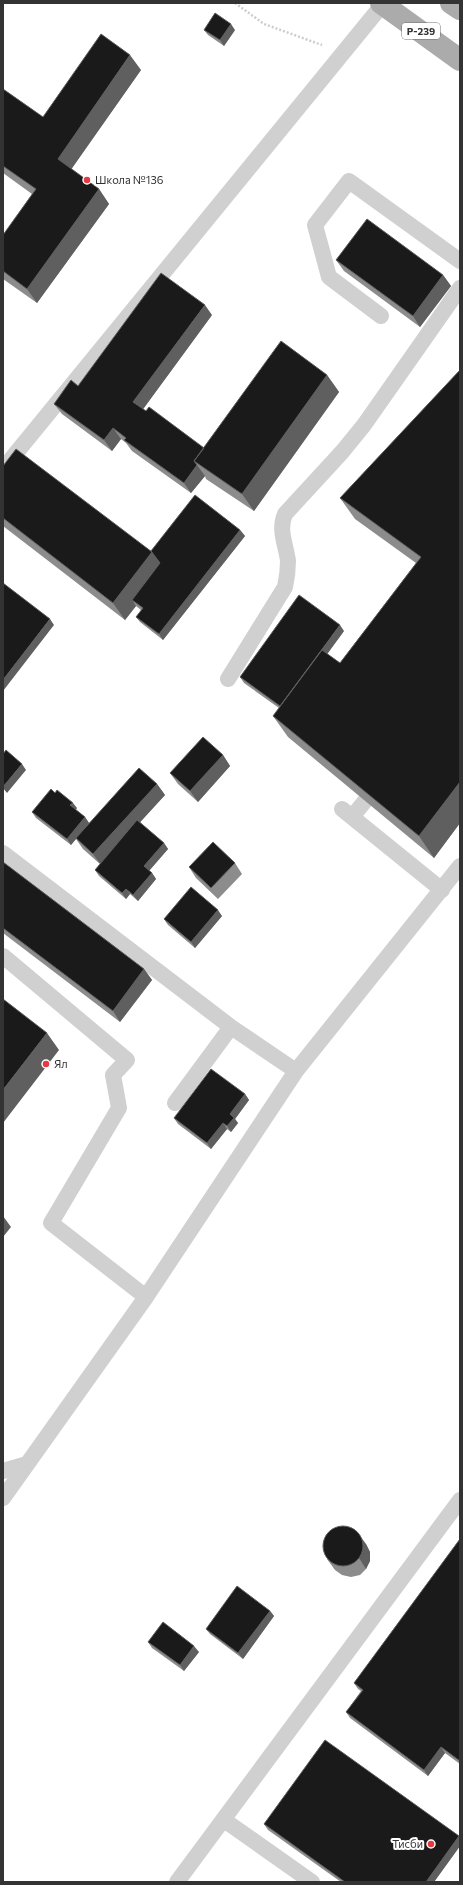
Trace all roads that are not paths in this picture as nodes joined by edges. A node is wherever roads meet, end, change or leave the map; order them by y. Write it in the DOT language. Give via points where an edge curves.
graph roads {
  1 [pos="451,3"];
  2 [pos="382,4"];
  3 [pos="460,9"];
  4 [pos="460,60"];
  5 [pos="460,260"];
  6 [pos="460,288"];
  7 [pos="381,316"];
  8 [pos="3,469"];
  9 [pos="228,679"];
  10 [pos="365,800"];
  11 [pos="3,853"];
  12 [pos="460,866"];
  13 [pos="442,890"];
  14 [pos="3,956"];
  15 [pos="231,1027"];
  16 [pos="296,1071"];
  17 [pos="175,1103"];
  18 [pos="146,1297"];
  19 [pos="28,1464"];
  20 [pos="3,1471"];
  21 [pos="3,1498"];
  22 [pos="460,1500"];
  23 [pos="224,1820"];
  24 [pos="177,1882"];
  25 [pos="312,1882"];
  1 -- 3 [label="main road"];
  2 -- 4 [label="main road, Р-239"];
  2 -- 8 [label="lane" via="344,54"];
  5 -- 7 [label="lane" via="349,181 315,225 329,277"];
  6 -- 9 [label="lane" via="360,430 285,514 282,522 288,561 285,587"];
  10 -- 13 [label="lane" via="347,813"];
  11 -- 15 [label="lane"];
  12 -- 13 [label="lane"];
  13 -- 16 [label="lane"];
  14 -- 18 [label="lane" via="127,1060 113,1075 119,1108 51,1223"];
  15 -- 16 [label="lane"];
  15 -- 17 [label="lane"];
  16 -- 18 [label="lane"];
  18 -- 19 [label="lane"];
  19 -- 20 [label="lane"];
  19 -- 21 [label="lane"];
  22 -- 23 [label="lane"];
  23 -- 24 [label="lane"];
  23 -- 25 [label="lane"];
}
